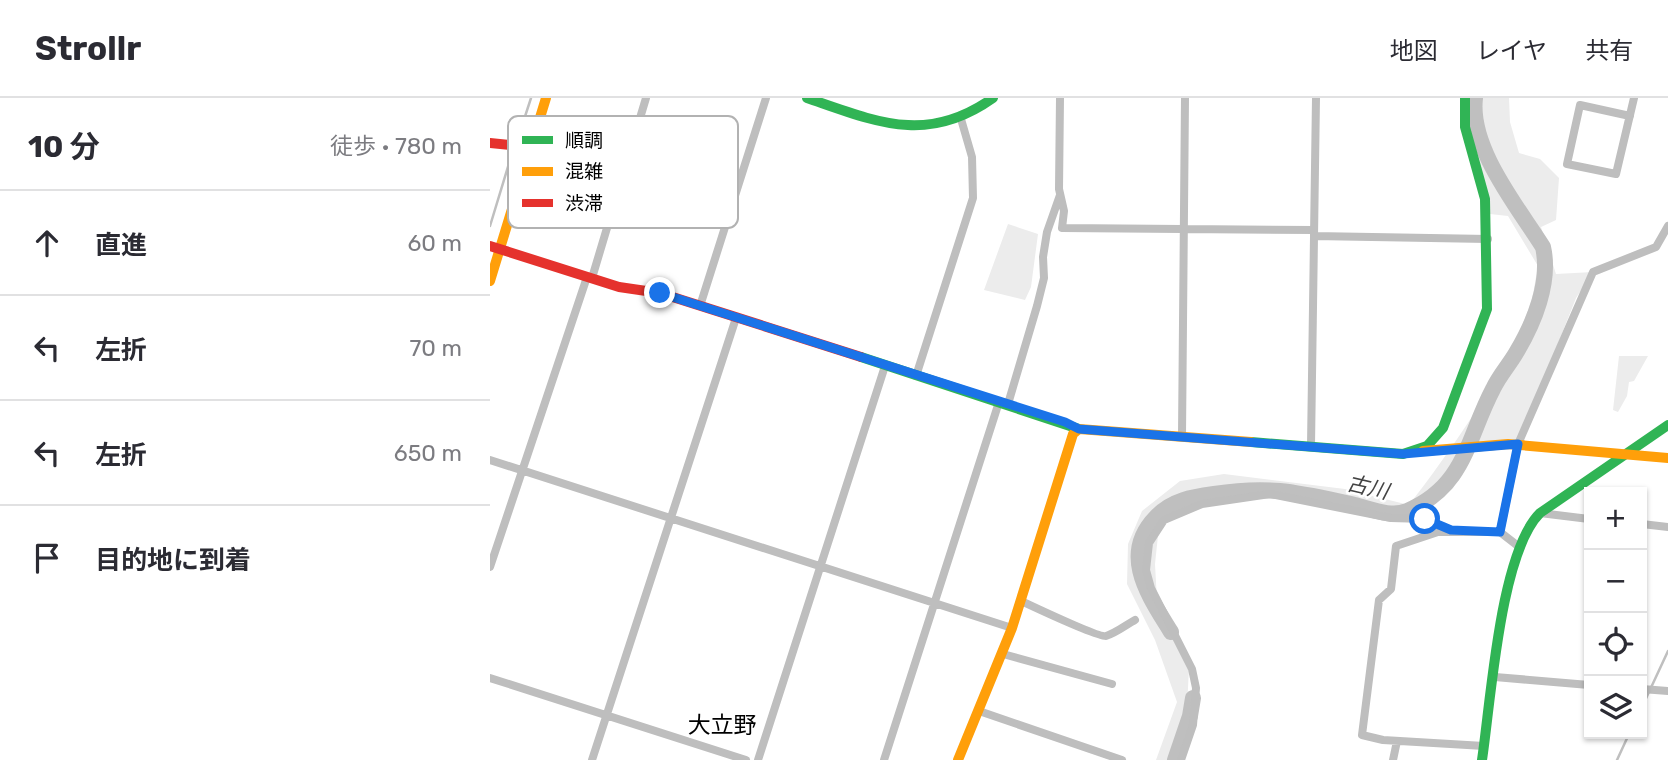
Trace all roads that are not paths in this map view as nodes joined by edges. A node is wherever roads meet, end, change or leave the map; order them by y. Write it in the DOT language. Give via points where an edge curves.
graph roads {
  1 [pos="546,98"];
  2 [pos="646,98"];
  3 [pos="766,98"];
  4 [pos="807,98"];
  5 [pos="993,98"];
  6 [pos="1060,98"];
  7 [pos="1185,98"];
  8 [pos="1315,98"];
  9 [pos="1465,98"];
  10 [pos="1634,98"];
  11 [pos="541,116"];
  12 [pos="641,116"];
  13 [pos="1630,116"];
  14 [pos="961,119"];
  15 [pos="490,143"];
  16 [pos="508,145"];
  17 [pos="738,186"];
  18 [pos="1060,195"];
  19 [pos="508,212"];
  20 [pos="1668,226"];
  21 [pos="605,228"];
  22 [pos="725,228"];
  23 [pos="1184,229"];
  24 [pos="1314,233"];
  25 [pos="1488,239"];
  26 [pos="495,247"];
  27 [pos="589,277"];
  28 [pos="490,281"];
  29 [pos="700,306"];
  30 [pos="736,318"];
  31 [pos="884,366"];
  32 [pos="916,376"];
  33 [pos="1003,403"];
  34 [pos="1668,425"];
  35 [pos="1079,429"];
  36 [pos="1182,436"];
  37 [pos="1518,444"];
  38 [pos="1311,446"];
  39 [pos="1419,452"];
  40 [pos="1624,454"];
  41 [pos="1668,458"];
  42 [pos="490,460"];
  43 [pos="521,470"];
  44 [pos="1540,513"];
  45 [pos="670,518"];
  46 [pos="1584,518"];
  47 [pos="1647,525"];
  48 [pos="1668,527"];
  49 [pos="1451,530"];
  50 [pos="1500,532"];
  51 [pos="1518,546"];
  52 [pos="490,567"];
  53 [pos="822,567"];
  54 [pos="1021,601"];
  55 [pos="935,603"];
  56 [pos="1135,620"];
  57 [pos="1012,628"];
  58 [pos="1003,654"];
  59 [pos="1495,677"];
  60 [pos="490,678"];
  61 [pos="1112,684"];
  62 [pos="1584,685"];
  63 [pos="1647,689"];
  64 [pos="1668,691"];
  65 [pos="979,711"];
  66 [pos="606,716"];
  67 [pos="1397,741"];
  68 [pos="1484,746"];
  69 [pos="592,760"];
  70 [pos="746,760"];
  71 [pos="758,760"];
  72 [pos="884,760"];
  73 [pos="958,760"];
  74 [pos="1122,760"];
  75 [pos="1181,760"];
  76 [pos="1393,760"];
  77 [pos="1482,760"];
  1 -- 11 [label="street"];
  2 -- 12 [label="street"];
  3 -- 17 [label="street"];
  4 -- 14 [label="street" via="906,128"];
  5 -- 14 [label="street"];
  6 -- 18 [label="street"];
  7 -- 23 [label="street"];
  8 -- 24 [label="street"];
  9 -- 25 [label="street" via="1465,127 1485,199"];
  10 -- 13 [label="street"];
  13 -- 13 [label="street" via="1616,174 1567,164 1580,105"];
  14 -- 32 [label="street" via="972,157 973,198"];
  15 -- 16 [label="street"];
  18 -- 23 [label="street" via="1065,211 1062,228"];
  18 -- 33 [label="street" via="1047,232 1037,306"];
  19 -- 26 [label="street"];
  20 -- 37 [label="street" via="1656,247 1593,272"];
  21 -- 27 [label="street"];
  22 -- 29 [label="street"];
  23 -- 24 [label="street"];
  23 -- 36 [label="street"];
  24 -- 25 [label="street"];
  24 -- 38 [label="street"];
  25 -- 39 [label="street" via="1486,315 1443,428 1434,443"];
  26 -- 27 [label="street"];
  26 -- 28 [label="street"];
  27 -- 29 [label="street"];
  27 -- 43 [label="street"];
  29 -- 30 [label="street"];
  30 -- 31 [label="street"];
  30 -- 45 [label="street"];
  31 -- 32 [label="street"];
  31 -- 53 [label="street"];
  32 -- 33 [label="street"];
  33 -- 35 [label="street"];
  33 -- 55 [label="street"];
  34 -- 40 [label="street"];
  35 -- 36 [label="street"];
  35 -- 54 [label="street" via="1073,434"];
  36 -- 38 [label="street"];
  37 -- 39 [label="street"];
  37 -- 40 [label="street"];
  37 -- 50 [label="street"];
  38 -- 39 [label="street"];
  40 -- 41 [label="street"];
  40 -- 44 [label="street"];
  42 -- 43 [label="street"];
  43 -- 45 [label="street"];
  43 -- 52 [label="street"];
  44 -- 46 [label="street"];
  44 -- 51 [label="street"];
  45 -- 53 [label="street"];
  45 -- 66 [label="street"];
  47 -- 48 [label="street"];
  49 -- 50 [label="street"];
  49 -- 67 [label="street" via="1396,546 1391,589 1378,600 1362,735"];
  49 -- 75 [label="street" via="1425,519 1391,519 1270,494 1202,504 1164,520 1149,543 1146,570 1192,669 1196,688 1193,725"];
  50 -- 51 [label="street"];
  51 -- 59 [label="street" via="1509,577"];
  53 -- 55 [label="street"];
  53 -- 71 [label="street"];
  54 -- 56 [label="street" via="1097,636"];
  54 -- 57 [label="street"];
  55 -- 57 [label="street"];
  55 -- 72 [label="street"];
  57 -- 58 [label="street"];
  58 -- 61 [label="street"];
  58 -- 65 [label="street"];
  59 -- 62 [label="street"];
  59 -- 68 [label="street"];
  60 -- 66 [label="street"];
  63 -- 64 [label="street"];
  65 -- 73 [label="street"];
  65 -- 74 [label="street"];
  66 -- 69 [label="street"];
  66 -- 70 [label="street"];
  67 -- 68 [label="street"];
  67 -- 76 [label="street"];
  68 -- 77 [label="street"];
}
